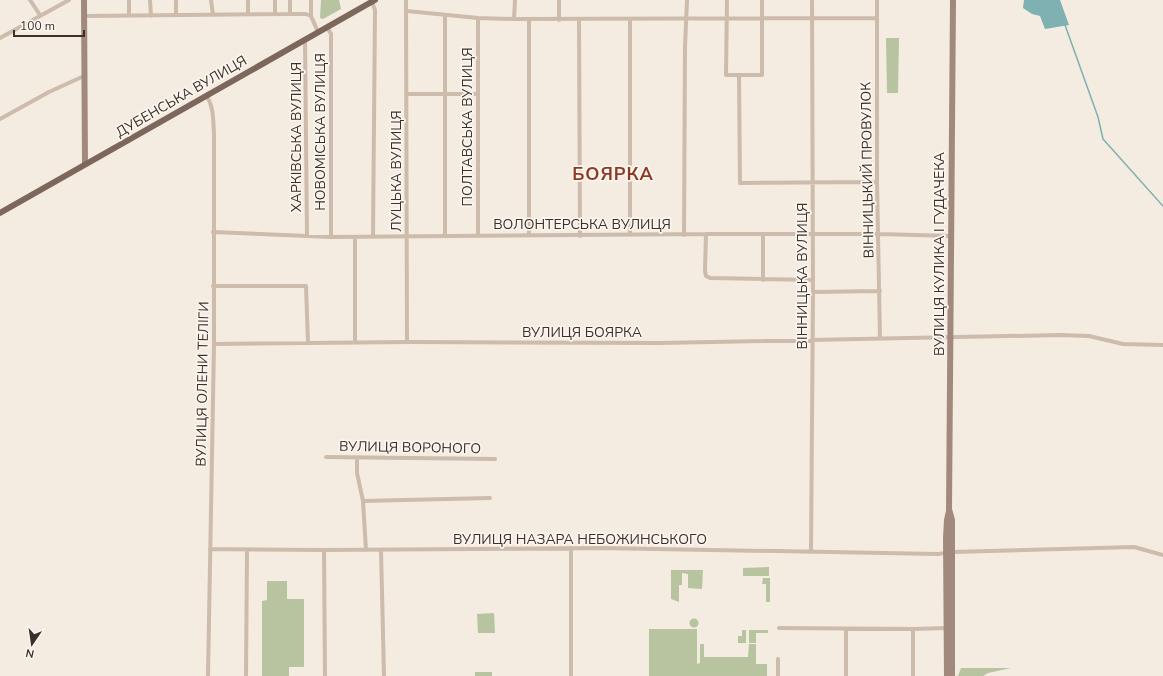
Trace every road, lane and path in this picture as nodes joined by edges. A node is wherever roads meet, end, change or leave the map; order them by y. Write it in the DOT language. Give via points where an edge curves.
graph roads {
  1 [pos="30,0"];
  2 [pos="69,0"];
  3 [pos="84,0"];
  4 [pos="129,0"];
  5 [pos="150,0"];
  6 [pos="176,0"];
  7 [pos="212,0"];
  8 [pos="248,0"];
  9 [pos="275,0"];
  10 [pos="290,0"];
  11 [pos="311,0"];
  12 [pos="406,0"];
  13 [pos="515,0"];
  14 [pos="559,0"];
  15 [pos="687,0"];
  16 [pos="726,0"];
  17 [pos="762,0"];
  18 [pos="812,0"];
  19 [pos="877,0"];
  20 [pos="953,0"];
  21 [pos="373,1"];
  22 [pos="407,11"];
  23 [pos="248,14"];
  24 [pos="275,14"];
  25 [pos="290,14"];
  26 [pos="40,15"];
  27 [pos="176,15"];
  28 [pos="212,15"];
  29 [pos="445,15"];
  30 [pos="84,16"];
  31 [pos="129,16"];
  32 [pos="151,16"];
  33 [pos="311,16"];
  34 [pos="478,18"];
  35 [pos="686,18"];
  36 [pos="726,18"];
  37 [pos="762,18"];
  38 [pos="812,18"];
  39 [pos="877,18"];
  40 [pos="630,19"];
  41 [pos="514,20"];
  42 [pos="528,20"];
  43 [pos="559,20"];
  44 [pos="579,20"];
  45 [pos="328,27"];
  46 [pos="318,32"];
  47 [pos="0,38"];
  48 [pos="305,40"];
  49 [pos="739,75"];
  50 [pos="84,76"];
  51 [pos="206,94"];
  52 [pos="407,94"];
  53 [pos="445,94"];
  54 [pos="478,94"];
  55 [pos="0,119"];
  56 [pos="86,163"];
  57 [pos="812,182"];
  58 [pos="877,182"];
  59 [pos="0,212"];
  60 [pos="213,232"];
  61 [pos="706,234"];
  62 [pos="763,234"];
  63 [pos="879,234"];
  64 [pos="307,235"];
  65 [pos="529,235"];
  66 [pos="630,235"];
  67 [pos="684,235"];
  68 [pos="813,235"];
  69 [pos="373,236"];
  70 [pos="407,236"];
  71 [pos="445,236"];
  72 [pos="478,236"];
  73 [pos="580,236"];
  74 [pos="952,236"];
  75 [pos="331,237"];
  76 [pos="355,237"];
  77 [pos="763,280"];
  78 [pos="813,280"];
  79 [pos="213,286"];
  80 [pos="880,291"];
  81 [pos="813,292"];
  82 [pos="951,339"];
  83 [pos="880,340"];
  84 [pos="407,342"];
  85 [pos="813,342"];
  86 [pos="308,343"];
  87 [pos="355,343"];
  88 [pos="214,344"];
  89 [pos="1163,345"];
  90 [pos="326,457"];
  91 [pos="357,458"];
  92 [pos="495,459"];
  93 [pos="490,498"];
  94 [pos="363,501"];
  95 [pos="571,548"];
  96 [pos="210,549"];
  97 [pos="247,550"];
  98 [pos="324,550"];
  99 [pos="366,550"];
  100 [pos="381,550"];
  101 [pos="811,552"];
  102 [pos="949,552"];
  103 [pos="1163,555"];
  104 [pos="779,628"];
  105 [pos="947,628"];
  106 [pos="846,629"];
  107 [pos="913,630"];
  108 [pos="778,659"];
  109 [pos="208,676"];
  110 [pos="246,676"];
  111 [pos="324,676"];
  112 [pos="384,676"];
  113 [pos="571,676"];
  114 [pos="778,676"];
  115 [pos="846,676"];
  116 [pos="913,676"];
  117 [pos="947,676"];
  118 [pos="952,676"];
  1 -- 26 [label="street"];
  2 -- 26 [label="street"];
  3 -- 30 [label="main road"];
  4 -- 31 [label="street"];
  5 -- 32 [label="street"];
  6 -- 27 [label="street"];
  7 -- 28 [label="street"];
  8 -- 23 [label="street"];
  9 -- 24 [label="street"];
  10 -- 25 [label="street"];
  11 -- 33 [label="street"];
  12 -- 22 [label="street, ЛУЦЬКА ВУЛИЦЯ"];
  13 -- 41 [label="street"];
  14 -- 43 [label="street"];
  15 -- 35 [label="street"];
  16 -- 36 [label="street"];
  17 -- 37 [label="street"];
  18 -- 38 [label="street, ВІННИЦЬКА ВУЛИЦЯ"];
  19 -- 39 [label="street, ВІННИЦЬКИЙ ПРОВУЛОК"];
  20 -- 74 [label="main road, ВУЛИЦЯ КУЛИКА І ГУДАЧЕКА"];
  21 -- 45 [label="main road, ДУБЕНСЬКА ВУЛИЦЯ"];
  21 -- 69 [label="street"];
  22 -- 29 [label="street"];
  22 -- 52 [label="street, ЛУЦЬКА ВУЛИЦЯ"];
  23 -- 24 [label="street"];
  23 -- 28 [label="street"];
  24 -- 25 [label="street"];
  25 -- 33 [label="street"];
  26 -- 47 [label="street"];
  27 -- 28 [label="street"];
  27 -- 32 [label="street"];
  29 -- 34 [label="street"];
  29 -- 53 [label="street"];
  30 -- 31 [label="street"];
  30 -- 50 [label="main road"];
  31 -- 32 [label="street"];
  33 -- 46 [label="street"];
  34 -- 41 [label="street"];
  34 -- 54 [label="street, ПОЛТАВСЬКА ВУЛИЦЯ"];
  35 -- 36 [label="street"];
  35 -- 40 [label="street"];
  35 -- 67 [label="street"];
  36 -- 37 [label="street"];
  36 -- 49 [label="street" via="726,75"];
  37 -- 38 [label="street"];
  37 -- 49 [label="street" via="762,74"];
  38 -- 39 [label="street"];
  38 -- 57 [label="street, ВІННИЦЬКА ВУЛИЦЯ"];
  39 -- 58 [label="street, ВІННИЦЬКИЙ ПРОВУЛОК"];
  40 -- 44 [label="street"];
  40 -- 66 [label="street"];
  41 -- 42 [label="street"];
  42 -- 43 [label="street"];
  42 -- 65 [label="street"];
  43 -- 44 [label="street"];
  44 -- 73 [label="street"];
  45 -- 46 [label="main road, ДУБЕНСЬКА ВУЛИЦЯ"];
  45 -- 75 [label="street, НОВОМІСЬКА ВУЛИЦЯ" via="331,34"];
  46 -- 48 [label="main road, ДУБЕНСЬКА ВУЛИЦЯ"];
  48 -- 51 [label="main road, ДУБЕНСЬКА ВУЛИЦЯ"];
  48 -- 64 [label="street, ХАРКІВСЬКА ВУЛИЦЯ"];
  49 -- 57 [label="street" via="740,183"];
  50 -- 55 [label="street"];
  50 -- 56 [label="main road"];
  51 -- 56 [label="main road, ДУБЕНСЬКА ВУЛИЦЯ"];
  51 -- 60 [label="street, ВУЛИЦЯ ОЛЕНИ ТЕЛІГИ" via="213,111"];
  52 -- 53 [label="street"];
  52 -- 70 [label="street, ЛУЦЬКА ВУЛИЦЯ"];
  53 -- 54 [label="street"];
  53 -- 71 [label="street"];
  54 -- 72 [label="street, ПОЛТАВСЬКА ВУЛИЦЯ"];
  56 -- 59 [label="main road, ДУБЕНСЬКА ВУЛИЦЯ"];
  57 -- 58 [label="street"];
  57 -- 68 [label="street, ВІННИЦЬКА ВУЛИЦЯ"];
  58 -- 63 [label="street, ВІННИЦЬКИЙ ПРОВУЛОК"];
  60 -- 64 [label="street, ВОЛОНТЕРСЬКА ВУЛИЦЯ"];
  60 -- 79 [label="street, ВУЛИЦЯ ОЛЕНИ ТЕЛІГИ"];
  61 -- 62 [label="street, ВОЛОНТЕРСЬКА ВУЛИЦЯ"];
  61 -- 67 [label="street, ВОЛОНТЕРСЬКА ВУЛИЦЯ"];
  61 -- 77 [label="street" via="706,276"];
  62 -- 68 [label="street, ВОЛОНТЕРСЬКА ВУЛИЦЯ"];
  62 -- 77 [label="street"];
  63 -- 68 [label="street, ВОЛОНТЕРСЬКА ВУЛИЦЯ"];
  63 -- 74 [label="street, ВОЛОНТЕРСЬКА ВУЛИЦЯ"];
  63 -- 80 [label="street, ВІННИЦЬКИЙ ПРОВУЛОК"];
  64 -- 75 [label="street, ВОЛОНТЕРСЬКА ВУЛИЦЯ"];
  65 -- 72 [label="street, ВОЛОНТЕРСЬКА ВУЛИЦЯ"];
  65 -- 73 [label="street, ВОЛОНТЕРСЬКА ВУЛИЦЯ"];
  66 -- 67 [label="street, ВОЛОНТЕРСЬКА ВУЛИЦЯ"];
  66 -- 73 [label="street, ВОЛОНТЕРСЬКА ВУЛИЦЯ"];
  68 -- 78 [label="street, ВІННИЦЬКА ВУЛИЦЯ"];
  69 -- 70 [label="street, ВОЛОНТЕРСЬКА ВУЛИЦЯ"];
  69 -- 76 [label="street, ВОЛОНТЕРСЬКА ВУЛИЦЯ"];
  70 -- 71 [label="street, ВОЛОНТЕРСЬКА ВУЛИЦЯ"];
  70 -- 84 [label="street, ЛУЦЬКА ВУЛИЦЯ"];
  71 -- 72 [label="street, ВОЛОНТЕРСЬКА ВУЛИЦЯ"];
  74 -- 82 [label="main road, ВУЛИЦЯ КУЛИКА І ГУДАЧЕКА"];
  75 -- 76 [label="street, ВОЛОНТЕРСЬКА ВУЛИЦЯ"];
  76 -- 87 [label="street"];
  77 -- 78 [label="street"];
  78 -- 81 [label="street, ВІННИЦЬКА ВУЛИЦЯ"];
  79 -- 86 [label="street" via="306,286"];
  79 -- 88 [label="street, ВУЛИЦЯ ОЛЕНИ ТЕЛІГИ"];
  80 -- 81 [label="street"];
  80 -- 83 [label="street, ВІННИЦЬКИЙ ПРОВУЛОК"];
  81 -- 85 [label="street, ВІННИЦЬКА ВУЛИЦЯ"];
  82 -- 83 [label="street, ВУЛИЦЯ БОЯРКА"];
  82 -- 89 [label="street, ВУЛИЦЯ БОЯРКА" via="1060,335 1089,336 1123,344"];
  82 -- 102 [label="main road, ВУЛИЦЯ КУЛИКА І ГУДАЧЕКА" via="952,520"];
  83 -- 85 [label="street, ВУЛИЦЯ БОЯРКА"];
  84 -- 85 [label="street, ВУЛИЦЯ БОЯРКА"];
  84 -- 87 [label="street, ВУЛИЦЯ БОЯРКА"];
  85 -- 101 [label="street, ВІННИЦЬКА ВУЛИЦЯ"];
  86 -- 87 [label="street, ВУЛИЦЯ БОЯРКА"];
  86 -- 88 [label="street, ВУЛИЦЯ БОЯРКА"];
  88 -- 96 [label="street, ВУЛИЦЯ ОЛЕНИ ТЕЛІГИ"];
  90 -- 91 [label="street, ВУЛИЦЯ ВОРОНОГО"];
  91 -- 92 [label="street, ВУЛИЦЯ ВОРОНОГО"];
  91 -- 94 [label="street" via="357,473"];
  93 -- 94 [label="street"];
  94 -- 99 [label="street"];
  95 -- 100 [label="street, ВУЛИЦЯ НАЗАРА НЕБОЖИНСЬКОГО"];
  95 -- 101 [label="street, ВУЛИЦЯ НАЗАРА НЕБОЖИНСЬКОГО"];
  95 -- 113 [label="street"];
  96 -- 97 [label="street, ВУЛИЦЯ НАЗАРА НЕБОЖИНСЬКОГО"];
  96 -- 109 [label="street, ВУЛИЦЯ ОЛЕНИ ТЕЛІГИ"];
  97 -- 98 [label="street, ВУЛИЦЯ НАЗАРА НЕБОЖИНСЬКОГО"];
  97 -- 110 [label="street"];
  98 -- 99 [label="street, ВУЛИЦЯ НАЗАРА НЕБОЖИНСЬКОГО"];
  98 -- 111 [label="street"];
  99 -- 100 [label="street, ВУЛИЦЯ НАЗАРА НЕБОЖИНСЬКОГО"];
  100 -- 112 [label="street"];
  101 -- 102 [label="street, ВУЛИЦЯ НАЗАРА НЕБОЖИНСЬКОГО"];
  102 -- 103 [label="street, ВУЛИЦЯ НАЗАРА НЕБОЖИНСЬКОГО" via="1134,547"];
  102 -- 105 [label="main road, ВУЛИЦЯ КУЛИКА І ГУДАЧЕКА"];
  102 -- 118 [label="main road, ВУЛИЦЯ КУЛИКА І ГУДАЧЕКА"];
  104 -- 106 [label="street"];
  105 -- 107 [label="street"];
  105 -- 117 [label="main road, ВУЛИЦЯ КУЛИКА І ГУДАЧЕКА"];
  106 -- 107 [label="street"];
  106 -- 115 [label="street"];
  107 -- 116 [label="street"];
  108 -- 114 [label="street"];
}
